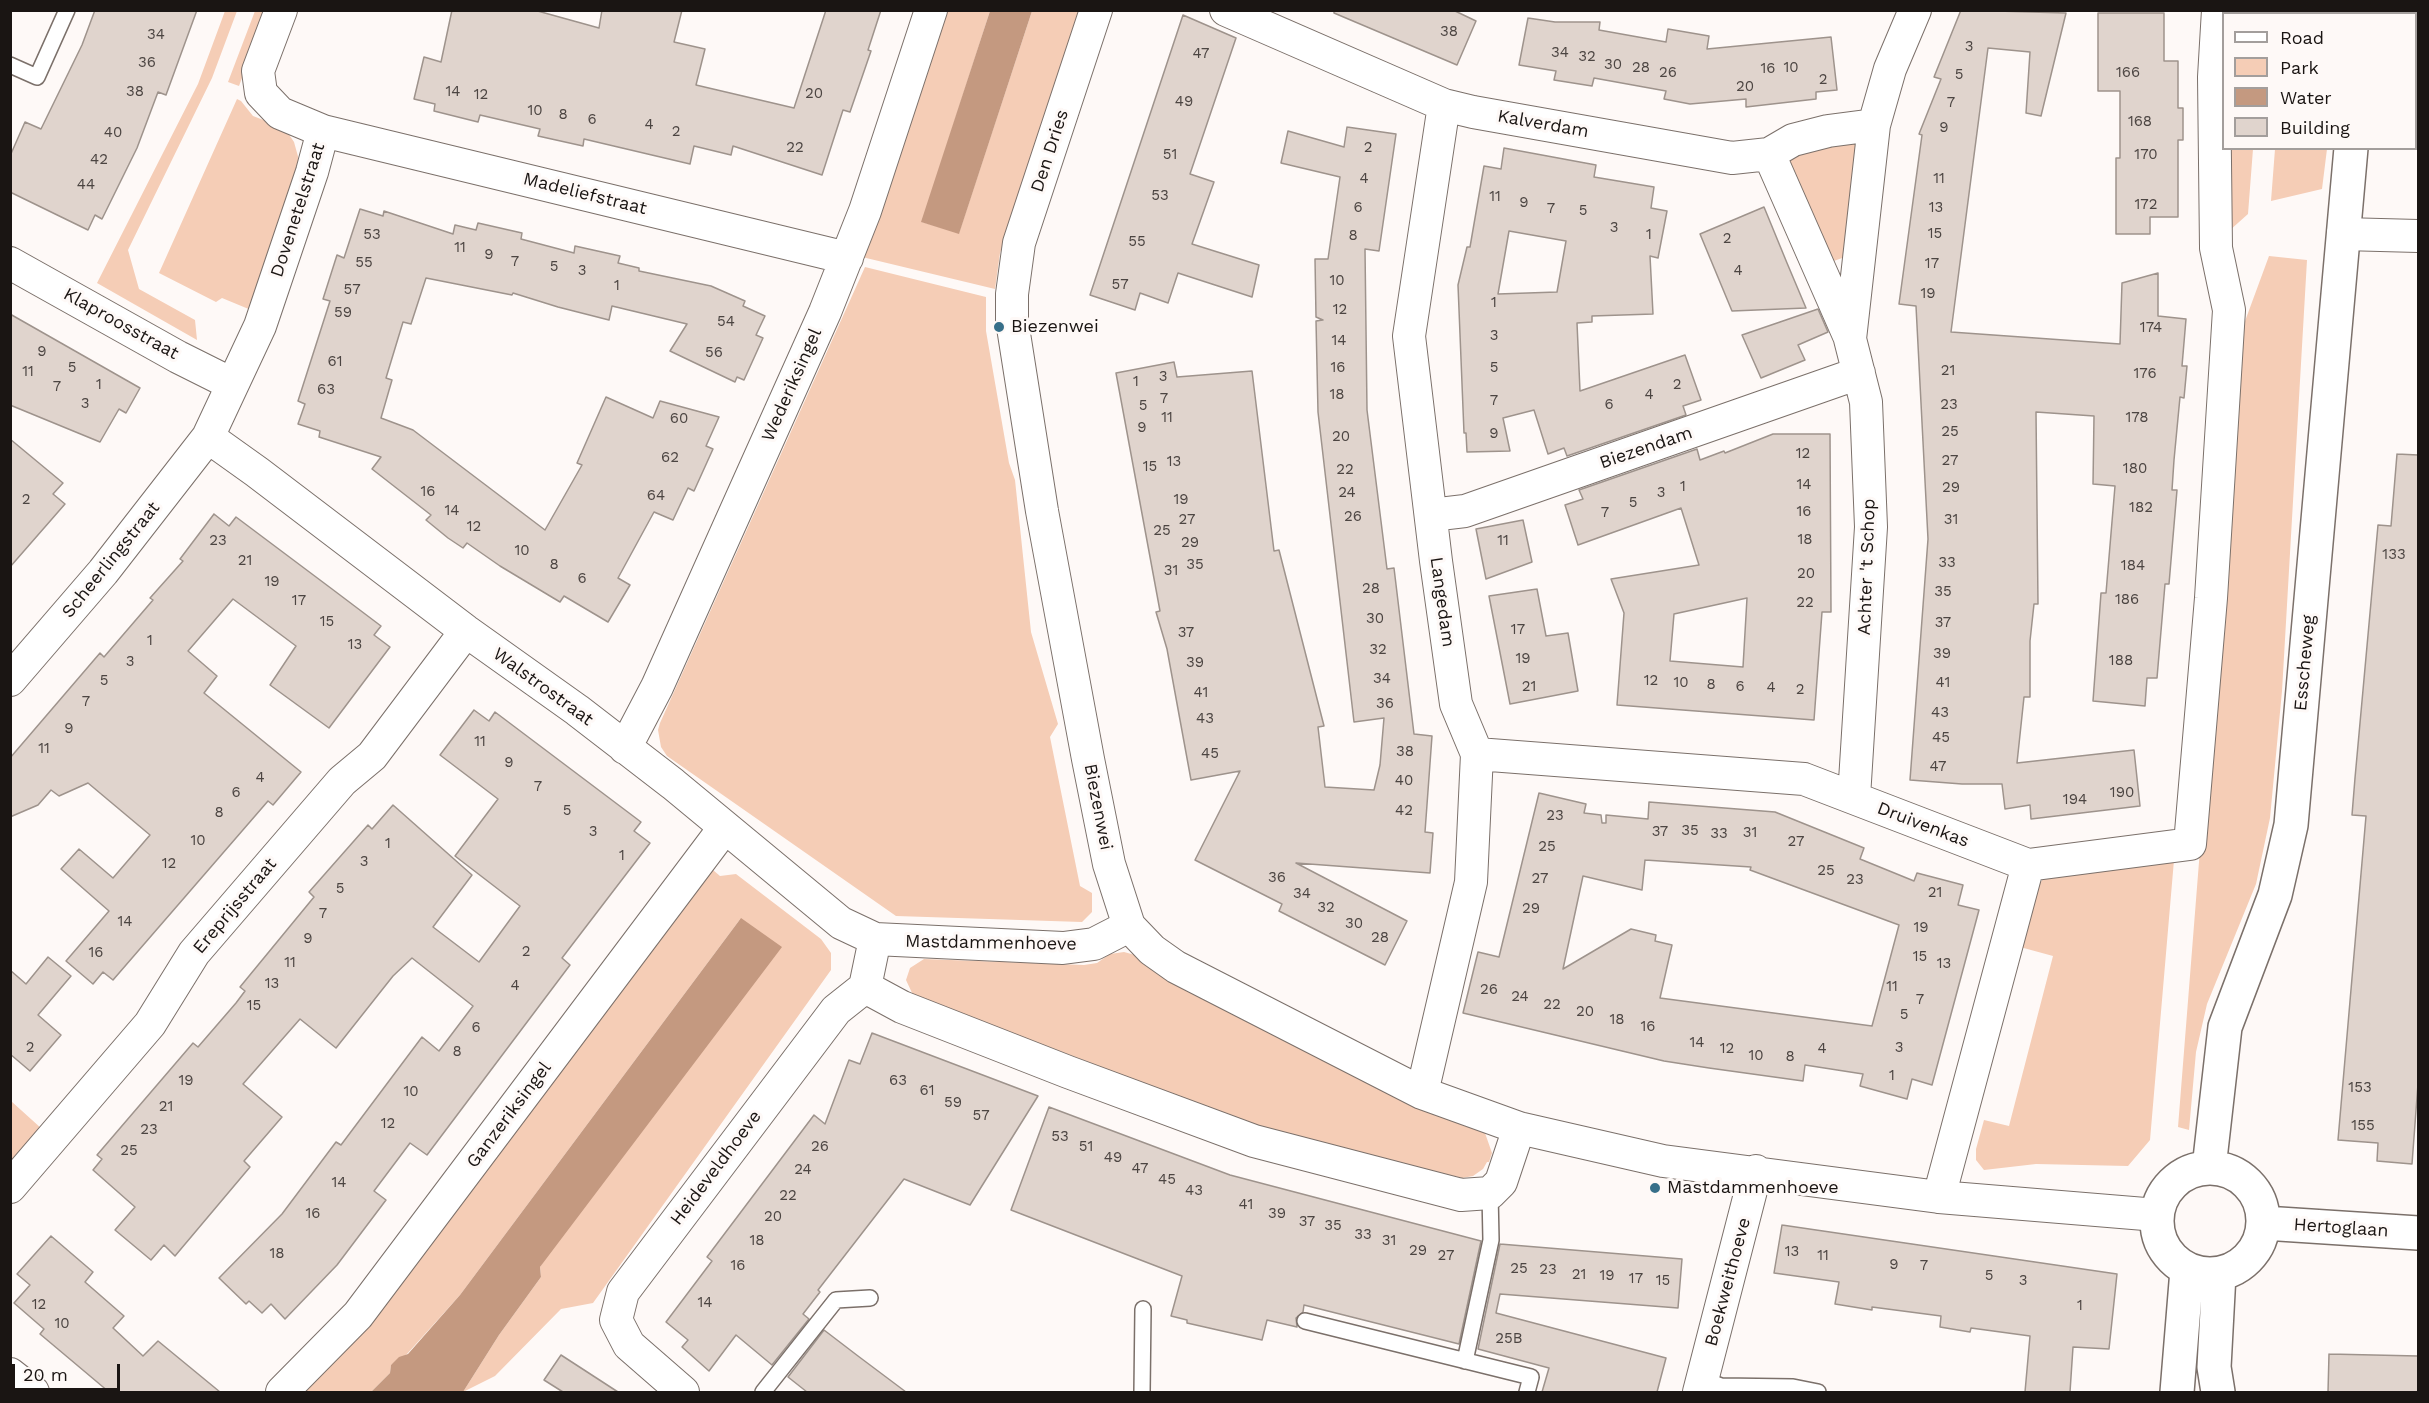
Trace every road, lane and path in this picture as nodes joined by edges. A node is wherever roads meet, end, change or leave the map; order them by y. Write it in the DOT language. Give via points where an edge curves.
graph roads {
  1 [pos="67,10"];
  2 [pos="281,10"];
  3 [pos="932,10"];
  4 [pos="1096,10"];
  5 [pos="1226,10"];
  6 [pos="1915,10"];
  7 [pos="2218,10"];
  8 [pos="10,64"];
  9 [pos="1444,105"];
  10 [pos="1874,125"];
  11 [pos="323,131"];
  12 [pos="2351,150"];
  13 [pos="1769,154"];
  14 [pos="2343,234"];
  15 [pos="2418,236"];
  16 [pos="847,258"];
  17 [pos="10,262"];
  18 [pos="1012,294"];
  19 [pos="1850,339"];
  20 [pos="1859,373"];
  21 [pos="232,384"];
  22 [pos="208,437"];
  23 [pos="1431,515"];
  24 [pos="466,631"];
  25 [pos="10,680"];
  26 [pos="625,748"];
  27 [pos="1477,754"];
  28 [pos="1854,798"];
  29 [pos="725,827"];
  30 [pos="2028,866"];
  31 [pos="1130,926"];
  32 [pos="875,939"];
  33 [pos="865,987"];
  34 [pos="1422,1093"];
  35 [pos="1519,1128"];
  36 [pos="2209,1168"];
  37 [pos="1756,1172"];
  38 [pos="10,1186"];
  39 [pos="1490,1193"];
  40 [pos="1939,1197"];
  41 [pos="2157,1215"];
  42 [pos="2264,1222"];
  43 [pos="2418,1233"];
  44 [pos="2203,1272"];
  45 [pos="870,1298"];
  46 [pos="1143,1309"];
  47 [pos="1305,1321"];
  48 [pos="1465,1361"];
  49 [pos="10,1374"];
  50 [pos="1701,1386"];
  51 [pos="33,1392"];
  52 [pos="282,1392"];
  53 [pos="683,1392"];
  54 [pos="763,1392"];
  55 [pos="1142,1392"];
  56 [pos="1527,1392"];
  57 [pos="1818,1392"];
  58 [pos="2178,1392"];
  59 [pos="2218,1392"];
  1 -- 8 [label="lane" via="38,77"];
  2 -- 11 [label="street, Dovenetelstraat" via="258,71 261,93 279,113"];
  3 -- 16 [label="street, Wederiksingel"];
  4 -- 18 [label="street, Den Dries" via="1019,243"];
  5 -- 9 [label="street, Kalverdam"];
  6 -- 10 [label="street, Achter 't Schop" via="1890,69"];
  7 -- 30 [label="street" via="2214,77 2216,248 2229,310 2211,598 2190,844"];
  9 -- 13 [label="street, Kalverdam" via="1732,158"];
  9 -- 23 [label="street, Langedam" via="1408,336"];
  10 -- 13 [label="street, Kalverdam" via="1793,140"];
  10 -- 19 [label="street, Achter 't Schop"];
  11 -- 16 [label="street, Madeliefstraat"];
  11 -- 21 [label="street, Dovenetelstraat" via="260,326"];
  12 -- 14 [label="street, Esscheweg"];
  13 -- 19 [label="street, Achter 't Schop"];
  14 -- 15 [label="street"];
  14 -- 36 [label="street, Esscheweg" via="2291,825 2275,896 2225,1027"];
  16 -- 26 [label="street, Wederiksingel" via="657,687"];
  17 -- 21 [label="street, Klaproosstraat"];
  18 -- 31 [label="street, Biezenwei" via="1013,335 1042,511 1109,864"];
  19 -- 20 [label="street, Achter 't Schop"];
  20 -- 23 [label="street, Biezendam" via="1465,511"];
  20 -- 28 [label="street, Achter 't Schop" via="1866,402 1871,527"];
  21 -- 22 [label="street, Dovenetelstraat"];
  22 -- 24 [label="street, Walstrostraat"];
  22 -- 25 [label="street, Scheerlingstraat" via="117,554"];
  23 -- 27 [label="street, Langedam" via="1456,704"];
  24 -- 26 [label="street, Walstrostraat"];
  24 -- 38 [label="street, Ereprijsstraat" via="372,756 342,781 194,953 150,1024"];
  26 -- 29 [label="street, Walstrostraat"];
  27 -- 28 [label="street, Druivenkas" via="1804,779"];
  27 -- 34 [label="street, Langedam" via="1471,882"];
  28 -- 30 [label="street, Druivenkas"];
  29 -- 32 [label="street, Walstrostraat" via="841,922"];
  29 -- 52 [label="street, Ganzeriksingel" via="358,1315"];
  30 -- 40 [label="street"];
  31 -- 32 [label="street, Mastdammenhoeve" via="1094,944 1062,948"];
  31 -- 34 [label="street" via="1152,950 1176,967"];
  32 -- 33 [label="street"];
  33 -- 39 [label="street" via="924,1016 1254,1141 1461,1195"];
  33 -- 53 [label="street, Heideveldhoeve" via="836,1010 622,1292 616,1320 629,1345"];
  34 -- 35 [label="street"];
  35 -- 37 [label="street" via="1663,1161"];
  35 -- 39 [label="street" via="1501,1182"];
  36 -- 41 [label="street" via="2180,1177 2160,1200"];
  36 -- 42 [label="street" via="2230,1172 2248,1184 2260,1202"];
  37 -- 40 [label="street"];
  37 -- 50 [label="street, Boekweithoeve"];
  39 -- 48 [label="lane" via="1491,1240"];
  40 -- 41 [label="street"];
  41 -- 44 [label="street" via="2159,1237 2170,1257"];
  42 -- 43 [label="street, Hertoglaan"];
  42 -- 44 [label="street" via="2258,1247 2241,1265"];
  44 -- 58 [label="street"];
  44 -- 59 [label="street"];
  45 -- 54 [label="lane" via="836,1300"];
  46 -- 55 [label="lane"];
  47 -- 48 [label="lane"];
  48 -- 56 [label="lane" via="1531,1377"];
  49 -- 51 [label="street"];
  50 -- 57 [label="lane" via="1793,1387"];
}
